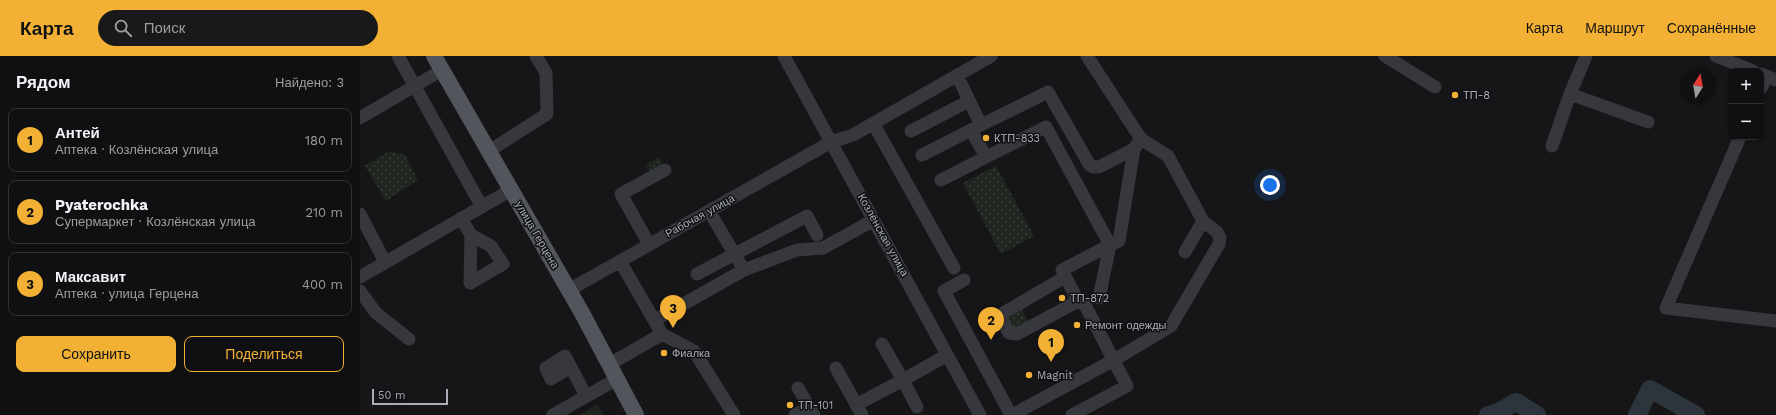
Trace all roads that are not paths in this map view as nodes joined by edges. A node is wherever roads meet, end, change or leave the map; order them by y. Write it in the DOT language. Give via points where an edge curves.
graph roads {
  1 [pos="398,56"];
  2 [pos="434,56"];
  3 [pos="536,56"];
  4 [pos="784,56"];
  5 [pos="990,56"];
  6 [pos="1087,56"];
  7 [pos="1385,56"];
  8 [pos="1586,56"];
  9 [pos="1716,56"];
  10 [pos="1746,68"];
  11 [pos="442,70"];
  12 [pos="957,75"];
  13 [pos="415,86"];
  14 [pos="1435,87"];
  15 [pos="1570,94"];
  16 [pos="969,101"];
  17 [pos="360,118"];
  18 [pos="1064,118"];
  19 [pos="1648,122"];
  20 [pos="872,123"];
  21 [pos="976,127"];
  22 [pos="1046,127"];
  23 [pos="911,131"];
  24 [pos="1739,140"];
  25 [pos="831,142"];
  26 [pos="1137,144"];
  27 [pos="1552,146"];
  28 [pos="489,151"];
  29 [pos="922,155"];
  30 [pos="986,157"];
  31 [pos="665,170"];
  32 [pos="941,180"];
  33 [pos="511,190"];
  34 [pos="482,207"];
  35 [pos="709,211"];
  36 [pos="360,214"];
  37 [pos="461,218"];
  38 [pos="874,220"];
  39 [pos="1203,221"];
  40 [pos="471,235"];
  41 [pos="817,235"];
  42 [pos="649,244"];
  43 [pos="1110,245"];
  44 [pos="1185,252"];
  45 [pos="734,254"];
  46 [pos="620,261"];
  47 [pos="386,262"];
  48 [pos="954,268"];
  49 [pos="744,270"];
  50 [pos="697,274"];
  51 [pos="360,277"];
  52 [pos="1065,277"];
  53 [pos="964,280"];
  54 [pos="360,290"];
  55 [pos="569,290"];
  56 [pos="1099,298"];
  57 [pos="1078,301"];
  58 [pos="655,320"];
  59 [pos="1776,321"];
  60 [pos="662,334"];
  61 [pos="409,339"];
  62 [pos="882,344"];
  63 [pos="947,355"];
  64 [pos="1114,360"];
  65 [pos="610,364"];
  66 [pos="571,367"];
  67 [pos="836,368"];
  68 [pos="617,379"];
  69 [pos="903,380"];
  70 [pos="798,388"];
  71 [pos="586,396"];
  72 [pos="917,407"];
  73 [pos="859,410"];
  74 [pos="811,411"];
  75 [pos="1015,414"];
  76 [pos="553,415"];
  77 [pos="636,415"];
  78 [pos="734,415"];
  79 [pos="795,415"];
  80 [pos="980,415"];
  81 [pos="1072,415"];
  1 -- 13 [label="street"];
  2 -- 11 [label="main road, улица Герцена"];
  3 -- 28 [label="street" via="546,73 547,114"];
  4 -- 25 [label="street, Козлёнская улица"];
  5 -- 12 [label="street, Рабочая улица"];
  6 -- 26 [label="street"];
  7 -- 14 [label="street"];
  8 -- 15 [label="street"];
  9 -- 10 [label="street"];
  11 -- 13 [label="street"];
  11 -- 28 [label="main road, улица Герцена"];
  12 -- 16 [label="street"];
  12 -- 20 [label="street, Рабочая улица"];
  13 -- 17 [label="street"];
  13 -- 34 [label="street"];
  15 -- 19 [label="street"];
  15 -- 27 [label="street"];
  16 -- 21 [label="street"];
  16 -- 23 [label="street"];
  18 -- 21 [label="street" via="1050,94 1045,92"];
  18 -- 22 [label="street"];
  18 -- 26 [label="street" via="1093,167"];
  20 -- 25 [label="street, Рабочая улица" via="853,135"];
  20 -- 48 [label="street"];
  21 -- 29 [label="street"];
  21 -- 30 [label="street"];
  22 -- 30 [label="street"];
  22 -- 43 [label="street"];
  24 -- 59 [label="street" via="1666,308"];
  25 -- 35 [label="street, Рабочая улица"];
  25 -- 38 [label="street, Козлёнская улица"];
  26 -- 39 [label="street" via="1168,156"];
  26 -- 43 [label="street" via="1119,241"];
  28 -- 33 [label="main road, улица Герцена"];
  30 -- 32 [label="street"];
  31 -- 42 [label="street" via="621,194"];
  33 -- 34 [label="street"];
  33 -- 55 [label="main road, улица Герцена"];
  34 -- 37 [label="street"];
  35 -- 42 [label="street, Рабочая улица"];
  35 -- 45 [label="street"];
  36 -- 47 [label="street"];
  37 -- 40 [label="street"];
  37 -- 47 [label="street"];
  38 -- 49 [label="street" via="823,248 797,250"];
  38 -- 63 [label="street, Козлёнская улица"];
  39 -- 44 [label="street"];
  39 -- 64 [label="street" via="1217,232 1219,244 1171,326"];
  41 -- 45 [label="street" via="807,216"];
  42 -- 46 [label="street, Рабочая улица"];
  43 -- 52 [label="street" via="1062,270"];
  43 -- 56 [label="street"];
  45 -- 49 [label="street"];
  45 -- 50 [label="street"];
  46 -- 55 [label="street, Рабочая улица"];
  46 -- 58 [label="street"];
  47 -- 51 [label="street"];
  49 -- 58 [label="street"];
  52 -- 57 [label="street"];
  52 -- 57 [label="street" via="1004,312 1002,318 1005,326 1009,333 1017,334"];
  53 -- 75 [label="street" via="944,291"];
  54 -- 61 [label="street" via="376,314"];
  55 -- 65 [label="main road, улица Герцена"];
  57 -- 64 [label="street" via="1085,305"];
  58 -- 60 [label="street"];
  60 -- 65 [label="street"];
  60 -- 78 [label="street" via="694,351"];
  62 -- 69 [label="street"];
  63 -- 69 [label="street"];
  63 -- 80 [label="street, Козлёнская улица"];
  64 -- 75 [label="street"];
  64 -- 81 [label="street" via="1127,386"];
  65 -- 68 [label="main road, улица Герцена"];
  66 -- 71 [label="street"];
  67 -- 73 [label="street"];
  68 -- 71 [label="street"];
  68 -- 77 [label="main road, улица Герцена"];
  69 -- 72 [label="street"];
  69 -- 73 [label="street"];
  70 -- 74 [label="street"];
  71 -- 76 [label="street"];
  74 -- 79 [label="street"];
}
